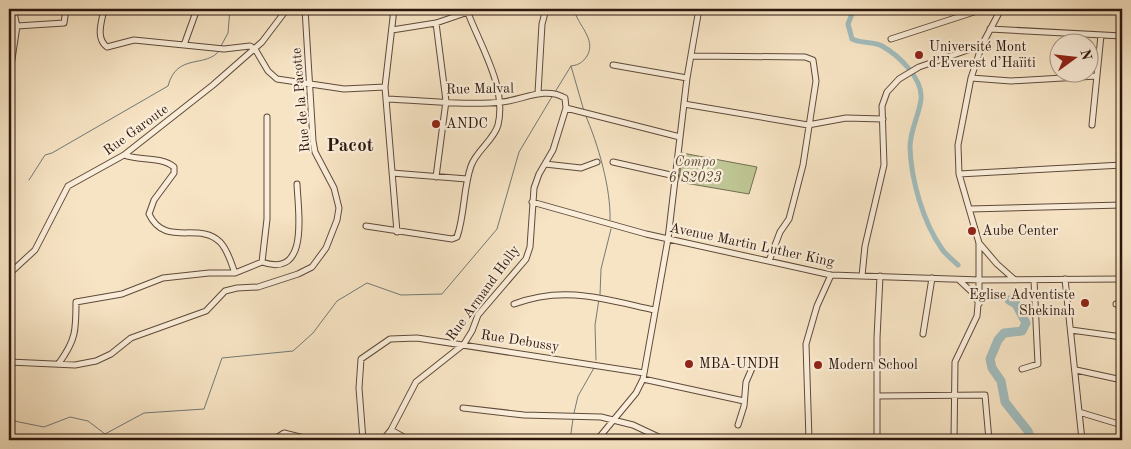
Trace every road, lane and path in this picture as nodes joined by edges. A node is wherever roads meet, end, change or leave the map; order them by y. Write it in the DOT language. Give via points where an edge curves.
graph roads {
  1 [pos="66,9"];
  2 [pos="104,9"];
  3 [pos="196,9"];
  4 [pos="287,9"];
  5 [pos="305,9"];
  6 [pos="394,9"];
  7 [pos="477,9"];
  8 [pos="546,9"];
  9 [pos="699,9"];
  10 [pos="983,9"];
  11 [pos="1001,9"];
  12 [pos="9,12"];
  13 [pos="468,13"];
  14 [pos="436,23"];
  15 [pos="17,26"];
  16 [pos="990,29"];
  17 [pos="392,30"];
  18 [pos="1101,35"];
  19 [pos="1122,36"];
  20 [pos="891,39"];
  21 [pos="184,45"];
  22 [pos="982,45"];
  23 [pos="255,49"];
  24 [pos="691,56"];
  25 [pos="613,65"];
  26 [pos="1098,66"];
  27 [pos="687,78"];
  28 [pos="971,78"];
  29 [pos="9,79"];
  30 [pos="1048,79"];
  31 [pos="1096,82"];
  32 [pos="309,84"];
  33 [pos="386,87"];
  34 [pos="538,93"];
  35 [pos="386,99"];
  36 [pos="446,101"];
  37 [pos="500,103"];
  38 [pos="684,104"];
  39 [pos="566,108"];
  40 [pos="267,117"];
  41 [pos="883,119"];
  42 [pos="808,125"];
  43 [pos="1092,125"];
  44 [pos="680,136"];
  45 [pos="124,155"];
  46 [pos="597,162"];
  47 [pos="613,162"];
  48 [pos="545,164"];
  49 [pos="1122,165"];
  50 [pos="392,173"];
  51 [pos="959,174"];
  52 [pos="675,176"];
  53 [pos="436,177"];
  54 [pos="467,179"];
  55 [pos="297,184"];
  56 [pos="532,202"];
  57 [pos="1122,205"];
  58 [pos="970,209"];
  59 [pos="366,226"];
  60 [pos="397,232"];
  61 [pos="668,239"];
  62 [pos="979,243"];
  63 [pos="769,261"];
  64 [pos="262,262"];
  65 [pos="235,273"];
  66 [pos="9,274"];
  67 [pos="831,275"];
  68 [pos="862,276"];
  69 [pos="880,276"];
  70 [pos="932,278"];
  71 [pos="958,279"];
  72 [pos="1065,279"];
  73 [pos="1122,279"];
  74 [pos="979,280"];
  75 [pos="1016,280"];
  76 [pos="1034,280"];
  77 [pos="514,304"];
  78 [pos="979,304"];
  79 [pos="1116,304"];
  80 [pos="1122,304"];
  81 [pos="654,310"];
  82 [pos="1071,330"];
  83 [pos="923,334"];
  84 [pos="1122,337"];
  85 [pos="464,344"];
  86 [pos="756,359"];
  87 [pos="9,362"];
  88 [pos="59,363"];
  89 [pos="1022,369"];
  90 [pos="1076,370"];
  91 [pos="644,373"];
  92 [pos="643,380"];
  93 [pos="1122,380"];
  94 [pos="954,395"];
  95 [pos="877,396"];
  96 [pos="744,401"];
  97 [pos="463,408"];
  98 [pos="1080,412"];
  99 [pos="614,419"];
  100 [pos="738,425"];
  101 [pos="1122,425"];
  102 [pos="391,430"];
  103 [pos="273,440"];
  104 [pos="312,440"];
  105 [pos="363,440"];
  106 [pos="383,440"];
  107 [pos="409,440"];
  108 [pos="597,440"];
  109 [pos="665,440"];
  110 [pos="809,440"];
  111 [pos="877,440"];
  112 [pos="954,440"];
  113 [pos="989,440"];
  114 [pos="1082,440"];
  1 -- 15 [label="street" via="64,23"];
  2 -- 21 [label="street" via="100,36 107,47 134,40"];
  3 -- 21 [label="street"];
  4 -- 23 [label="street, Rue Garoute"];
  5 -- 32 [label="street, Rue de la Pacotte"];
  6 -- 17 [label="street"];
  7 -- 13 [label="street"];
  8 -- 34 [label="street" via="542,24"];
  9 -- 24 [label="street"];
  10 -- 20 [label="street"];
  11 -- 16 [label="street"];
  12 -- 15 [label="street" via="14,13"];
  13 -- 14 [label="street"];
  13 -- 37 [label="street"];
  14 -- 17 [label="street"];
  14 -- 36 [label="street"];
  15 -- 29 [label="street"];
  16 -- 18 [label="street"];
  16 -- 22 [label="street"];
  17 -- 33 [label="street"];
  18 -- 19 [label="street"];
  18 -- 26 [label="street"];
  21 -- 23 [label="street" via="225,49 248,46"];
  22 -- 28 [label="street"];
  22 -- 41 [label="street" via="919,68 899,79 887,92 882,106"];
  23 -- 32 [label="street" via="274,78"];
  23 -- 45 [label="street, Rue Garoute"];
  24 -- 27 [label="street"];
  24 -- 42 [label="street" via="805,57 813,60 816,81"];
  25 -- 27 [label="street"];
  27 -- 38 [label="street"];
  28 -- 30 [label="street" via="1011,82"];
  28 -- 51 [label="street" via="958,145"];
  31 -- 43 [label="street"];
  32 -- 33 [label="street" via="344,88"];
  32 -- 88 [label="street, Rue de la Pacotte" via="315,152 334,188 339,208 326,248 318,261 298,274 258,287 225,291 206,311 131,338 104,358 84,364"];
  33 -- 35 [label="street"];
  34 -- 37 [label="street, Rue Malval"];
  34 -- 39 [label="street, Rue Malval" via="560,95 565,98"];
  35 -- 36 [label="street, Rue Malval"];
  35 -- 50 [label="street"];
  36 -- 37 [label="street, Rue Malval"];
  36 -- 53 [label="street"];
  37 -- 54 [label="street" via="498,127 472,161"];
  38 -- 42 [label="street"];
  38 -- 44 [label="street"];
  39 -- 44 [label="street"];
  39 -- 48 [label="street, Rue Armand Holly" via="553,150"];
  40 -- 64 [label="street" via="267,219"];
  41 -- 42 [label="street" via="846,118"];
  41 -- 68 [label="street" via="884,165 865,246"];
  42 -- 63 [label="street" via="803,165 789,219 780,232"];
  44 -- 52 [label="street"];
  45 -- 65 [label="street" via="134,159 168,161 174,166 174,173 154,200 149,214 154,223 162,231 210,235 225,249"];
  45 -- 66 [label="street, Rue Garoute" via="68,186 35,250"];
  46 -- 48 [label="street" via="582,168"];
  47 -- 52 [label="street"];
  48 -- 56 [label="street, Rue Armand Holly" via="536,181"];
  49 -- 51 [label="street"];
  50 -- 53 [label="street"];
  50 -- 60 [label="street"];
  51 -- 58 [label="street"];
  52 -- 61 [label="street"];
  53 -- 54 [label="street"];
  54 -- 60 [label="street" via="457,237"];
  55 -- 64 [label="street" via="299,218 296,251 288,262 278,265"];
  56 -- 61 [label="street, Avenue Martin Luther King"];
  56 -- 85 [label="street, Rue Armand Holly" via="530,247 526,259 478,316"];
  57 -- 58 [label="street"];
  58 -- 62 [label="street"];
  59 -- 60 [label="street"];
  61 -- 63 [label="street, Avenue Martin Luther King"];
  61 -- 81 [label="street"];
  62 -- 74 [label="street"];
  62 -- 75 [label="street"];
  63 -- 67 [label="street, Avenue Martin Luther King"];
  64 -- 65 [label="street"];
  65 -- 88 [label="street" via="163,278 122,294 76,302 76,332 72,345"];
  67 -- 68 [label="street, Avenue Martin Luther King"];
  67 -- 110 [label="street" via="817,306 806,344"];
  68 -- 69 [label="street, Avenue Martin Luther King"];
  69 -- 70 [label="street, Avenue Martin Luther King"];
  69 -- 95 [label="street"];
  70 -- 71 [label="street, Avenue Martin Luther King"];
  70 -- 83 [label="street"];
  71 -- 74 [label="street, Avenue Martin Luther King"];
  71 -- 78 [label="street"];
  72 -- 73 [label="street, Avenue Martin Luther King"];
  72 -- 76 [label="street, Avenue Martin Luther King"];
  72 -- 82 [label="street"];
  74 -- 75 [label="street, Avenue Martin Luther King"];
  74 -- 78 [label="street"];
  75 -- 76 [label="street, Avenue Martin Luther King"];
  76 -- 89 [label="street" via="1038,364"];
  77 -- 81 [label="street" via="532,297 576,294"];
  78 -- 94 [label="street" via="977,316 955,362"];
  79 -- 80 [label="street"];
  81 -- 91 [label="street"];
  82 -- 84 [label="street"];
  82 -- 90 [label="street"];
  85 -- 91 [label="street, Rue Debussy"];
  85 -- 102 [label="street, Rue Armand Holly" via="416,382"];
  85 -- 105 [label="street, Rue Debussy" via="390,338 360,359 358,388"];
  86 -- 96 [label="street" via="746,382"];
  87 -- 88 [label="street, Rue de la Pacotte"];
  90 -- 93 [label="street"];
  90 -- 98 [label="street"];
  91 -- 92 [label="street"];
  92 -- 96 [label="street"];
  92 -- 99 [label="street"];
  94 -- 95 [label="street"];
  94 -- 112 [label="street"];
  94 -- 113 [label="street" via="986,396"];
  95 -- 111 [label="street"];
  96 -- 100 [label="street"];
  97 -- 99 [label="street" via="524,415"];
  98 -- 101 [label="street"];
  98 -- 114 [label="street"];
  99 -- 108 [label="street"];
  99 -- 109 [label="street"];
  102 -- 106 [label="street, Rue Armand Holly"];
  102 -- 107 [label="street"];
  103 -- 104 [label="street" via="284,433"];
}
